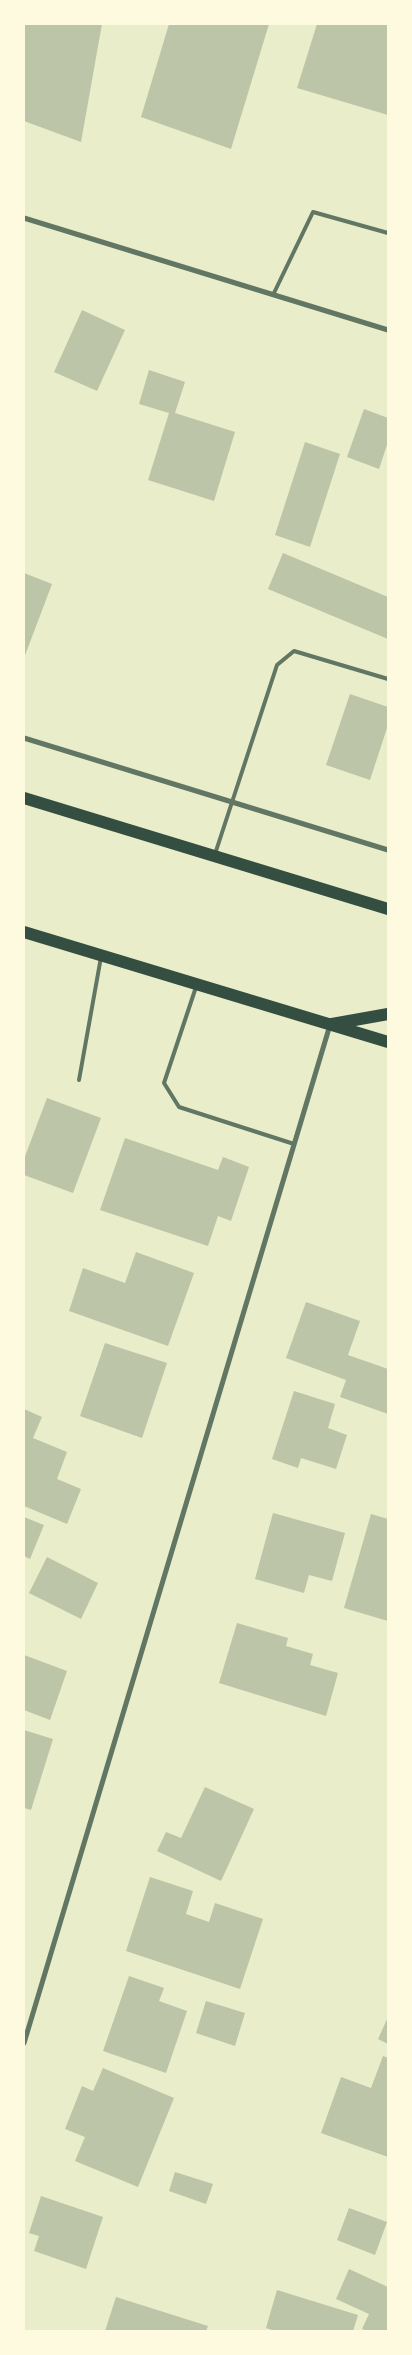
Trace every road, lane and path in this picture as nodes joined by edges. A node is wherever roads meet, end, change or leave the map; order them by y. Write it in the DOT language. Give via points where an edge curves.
graph roads {
  1 [pos="24,218"];
  2 [pos="388,233"];
  3 [pos="273,294"];
  4 [pos="388,330"];
  5 [pos="388,679"];
  6 [pos="24,738"];
  7 [pos="24,798"];
  8 [pos="232,803"];
  9 [pos="388,850"];
  10 [pos="214,856"];
  11 [pos="388,909"];
  12 [pos="24,932"];
  13 [pos="101,955"];
  14 [pos="197,985"];
  15 [pos="388,1014"];
  16 [pos="330,1025"];
  17 [pos="388,1042"];
  18 [pos="79,1080"];
  19 [pos="294,1144"];
  20 [pos="24,2043"];
  1 -- 3 [label="street"];
  2 -- 3 [label="lane" via="313,212"];
  3 -- 4 [label="street"];
  5 -- 8 [label="lane" via="294,651 277,665"];
  6 -- 8 [label="street"];
  7 -- 10 [label="main road"];
  8 -- 9 [label="street"];
  8 -- 10 [label="lane"];
  10 -- 11 [label="main road"];
  12 -- 13 [label="main road"];
  13 -- 14 [label="main road"];
  13 -- 18 [label="lane"];
  14 -- 16 [label="main road"];
  14 -- 19 [label="lane" via="164,1083 179,1107"];
  15 -- 16 [label="main road"];
  16 -- 17 [label="main road"];
  16 -- 19 [label="street"];
  19 -- 20 [label="street"];
}
